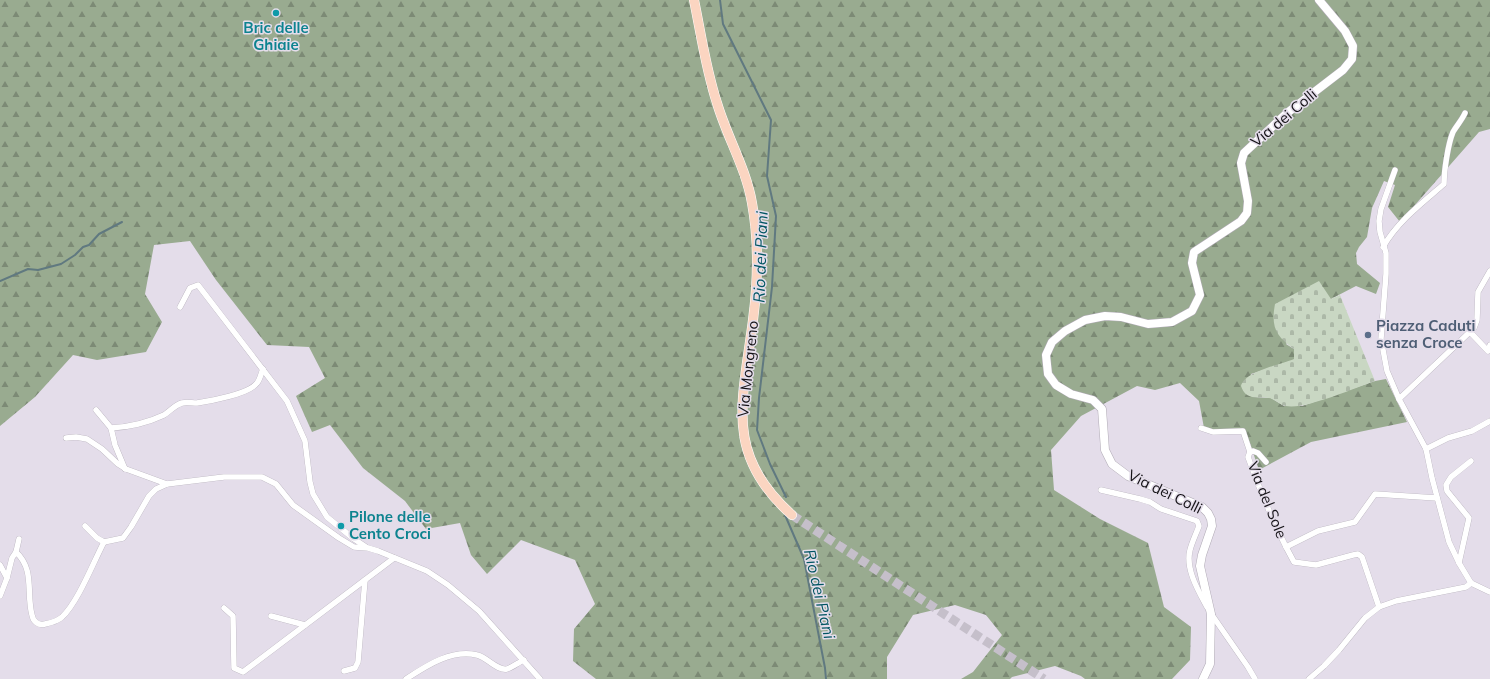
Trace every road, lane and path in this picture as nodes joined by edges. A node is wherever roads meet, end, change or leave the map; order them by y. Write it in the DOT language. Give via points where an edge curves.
graph roads {
  1 [pos="694,0"];
  2 [pos="1319,0"];
  3 [pos="1465,113"];
  4 [pos="1395,170"];
  5 [pos="1383,246"];
  6 [pos="1490,271"];
  7 [pos="180,307"];
  8 [pos="1470,332"];
  9 [pos="1490,345"];
  10 [pos="263,369"];
  11 [pos="1399,399"];
  12 [pos="96,410"];
  13 [pos="1490,421"];
  14 [pos="111,428"];
  15 [pos="1201,428"];
  16 [pos="66,438"];
  17 [pos="1426,449"];
  18 [pos="1250,452"];
  19 [pos="1471,461"];
  20 [pos="1266,462"];
  21 [pos="126,469"];
  22 [pos="167,484"];
  23 [pos="1101,490"];
  24 [pos="1437,498"];
  25 [pos="792,515"];
  26 [pos="85,526"];
  27 [pos="19,539"];
  28 [pos="104,542"];
  29 [pos="1286,547"];
  30 [pos="368,548"];
  31 [pos="16,552"];
  32 [pos="394,558"];
  33 [pos="1459,563"];
  34 [pos="0,565"];
  35 [pos="7,578"];
  36 [pos="365,580"];
  37 [pos="1471,583"];
  38 [pos="1489,591"];
  39 [pos="0,596"];
  40 [pos="1379,607"];
  41 [pos="224,608"];
  42 [pos="1211,614"];
  43 [pos="271,616"];
  44 [pos="305,625"];
  45 [pos="524,660"];
  46 [pos="344,671"];
  47 [pos="406,679"];
  48 [pos="540,679"];
  49 [pos="1202,679"];
  50 [pos="1255,679"];
  51 [pos="1309,679"];
  1 -- 25 [label="main road, Via Mongreno" via="717,103 744,173 755,219 758,268 745,374 743,434 756,473 773,496"];
  2 -- 42 [label="street, Via dei Colli" via="1353,46 1352,59 1343,70 1287,113 1244,153 1241,163 1248,201 1247,213 1241,221 1194,252 1192,263 1200,294 1192,312 1172,322 1148,324 1120,317 1104,316 1085,320 1052,342 1046,356 1048,374 1056,385 1071,394 1093,400 1102,409 1105,450 1112,464 1128,476 1202,507 1208,513 1212,526 1200,566"];
  3 -- 5 [label="street" via="1454,132 1444,170 1444,184 1414,210"];
  4 -- 5 [label="street" via="1381,209 1379,222"];
  5 -- 11 [label="street" via="1386,253 1386,274 1381,339 1387,371"];
  6 -- 8 [label="street" via="1478,292 1476,324"];
  7 -- 10 [label="street" via="190,288 198,285"];
  8 -- 9 [label="street" via="1488,351"];
  8 -- 11 [label="street"];
  10 -- 14 [label="street" via="257,383 233,395 217,400 184,402 144,423"];
  10 -- 30 [label="street" via="287,401 305,441 313,494 327,517"];
  11 -- 17 [label="street"];
  12 -- 14 [label="street"];
  13 -- 17 [label="street"];
  14 -- 21 [label="street" via="115,445"];
  15 -- 18 [label="street, Via del Sole" via="1213,432 1242,431"];
  16 -- 21 [label="street" via="87,439"];
  17 -- 24 [label="street"];
  18 -- 20 [label="street, Via del Sole" via="1258,453"];
  18 -- 29 [label="street, Via del Sole" via="1248,457 1258,486"];
  19 -- 33 [label="street" via="1451,477 1446,485 1447,491 1469,518"];
  21 -- 22 [label="street"];
  22 -- 28 [label="street" via="149,496 123,538"];
  22 -- 30 [label="street" via="224,477 262,477 276,484 293,505 339,538 354,547"];
  23 -- 42 [label="street" via="1150,502 1161,509 1197,521 1199,526 1189,561"];
  24 -- 29 [label="street" via="1375,494 1355,522 1318,531"];
  24 -- 33 [label="street" via="1449,542"];
  26 -- 28 [label="street" via="96,538"];
  27 -- 31 [label="street"];
  28 -- 31 [label="street" via="75,599 61,618 42,625 36,623 32,616 29,576 24,559"];
  29 -- 40 [label="street, Via del Sole" via="1294,562 1316,565 1358,554 1362,557"];
  30 -- 32 [label="street"];
  31 -- 35 [label="street"];
  32 -- 36 [label="street"];
  32 -- 45 [label="street" via="427,571 464,598"];
  33 -- 37 [label="street"];
  34 -- 35 [label="street"];
  35 -- 39 [label="street"];
  36 -- 44 [label="street"];
  36 -- 46 [label="street" via="358,662 355,668"];
  37 -- 38 [label="street"];
  37 -- 40 [label="street" via="1466,587 1396,601"];
  40 -- 51 [label="street" via="1365,618 1339,650"];
  41 -- 44 [label="street" via="233,616 234,668 243,672"];
  42 -- 49 [label="street, Via dei Colli" via="1210,664"];
  42 -- 50 [label="street"];
  43 -- 44 [label="street"];
  45 -- 47 [label="street" via="506,669 499,668 478,655 454,655 424,667"];
  45 -- 48 [label="street"];
}
